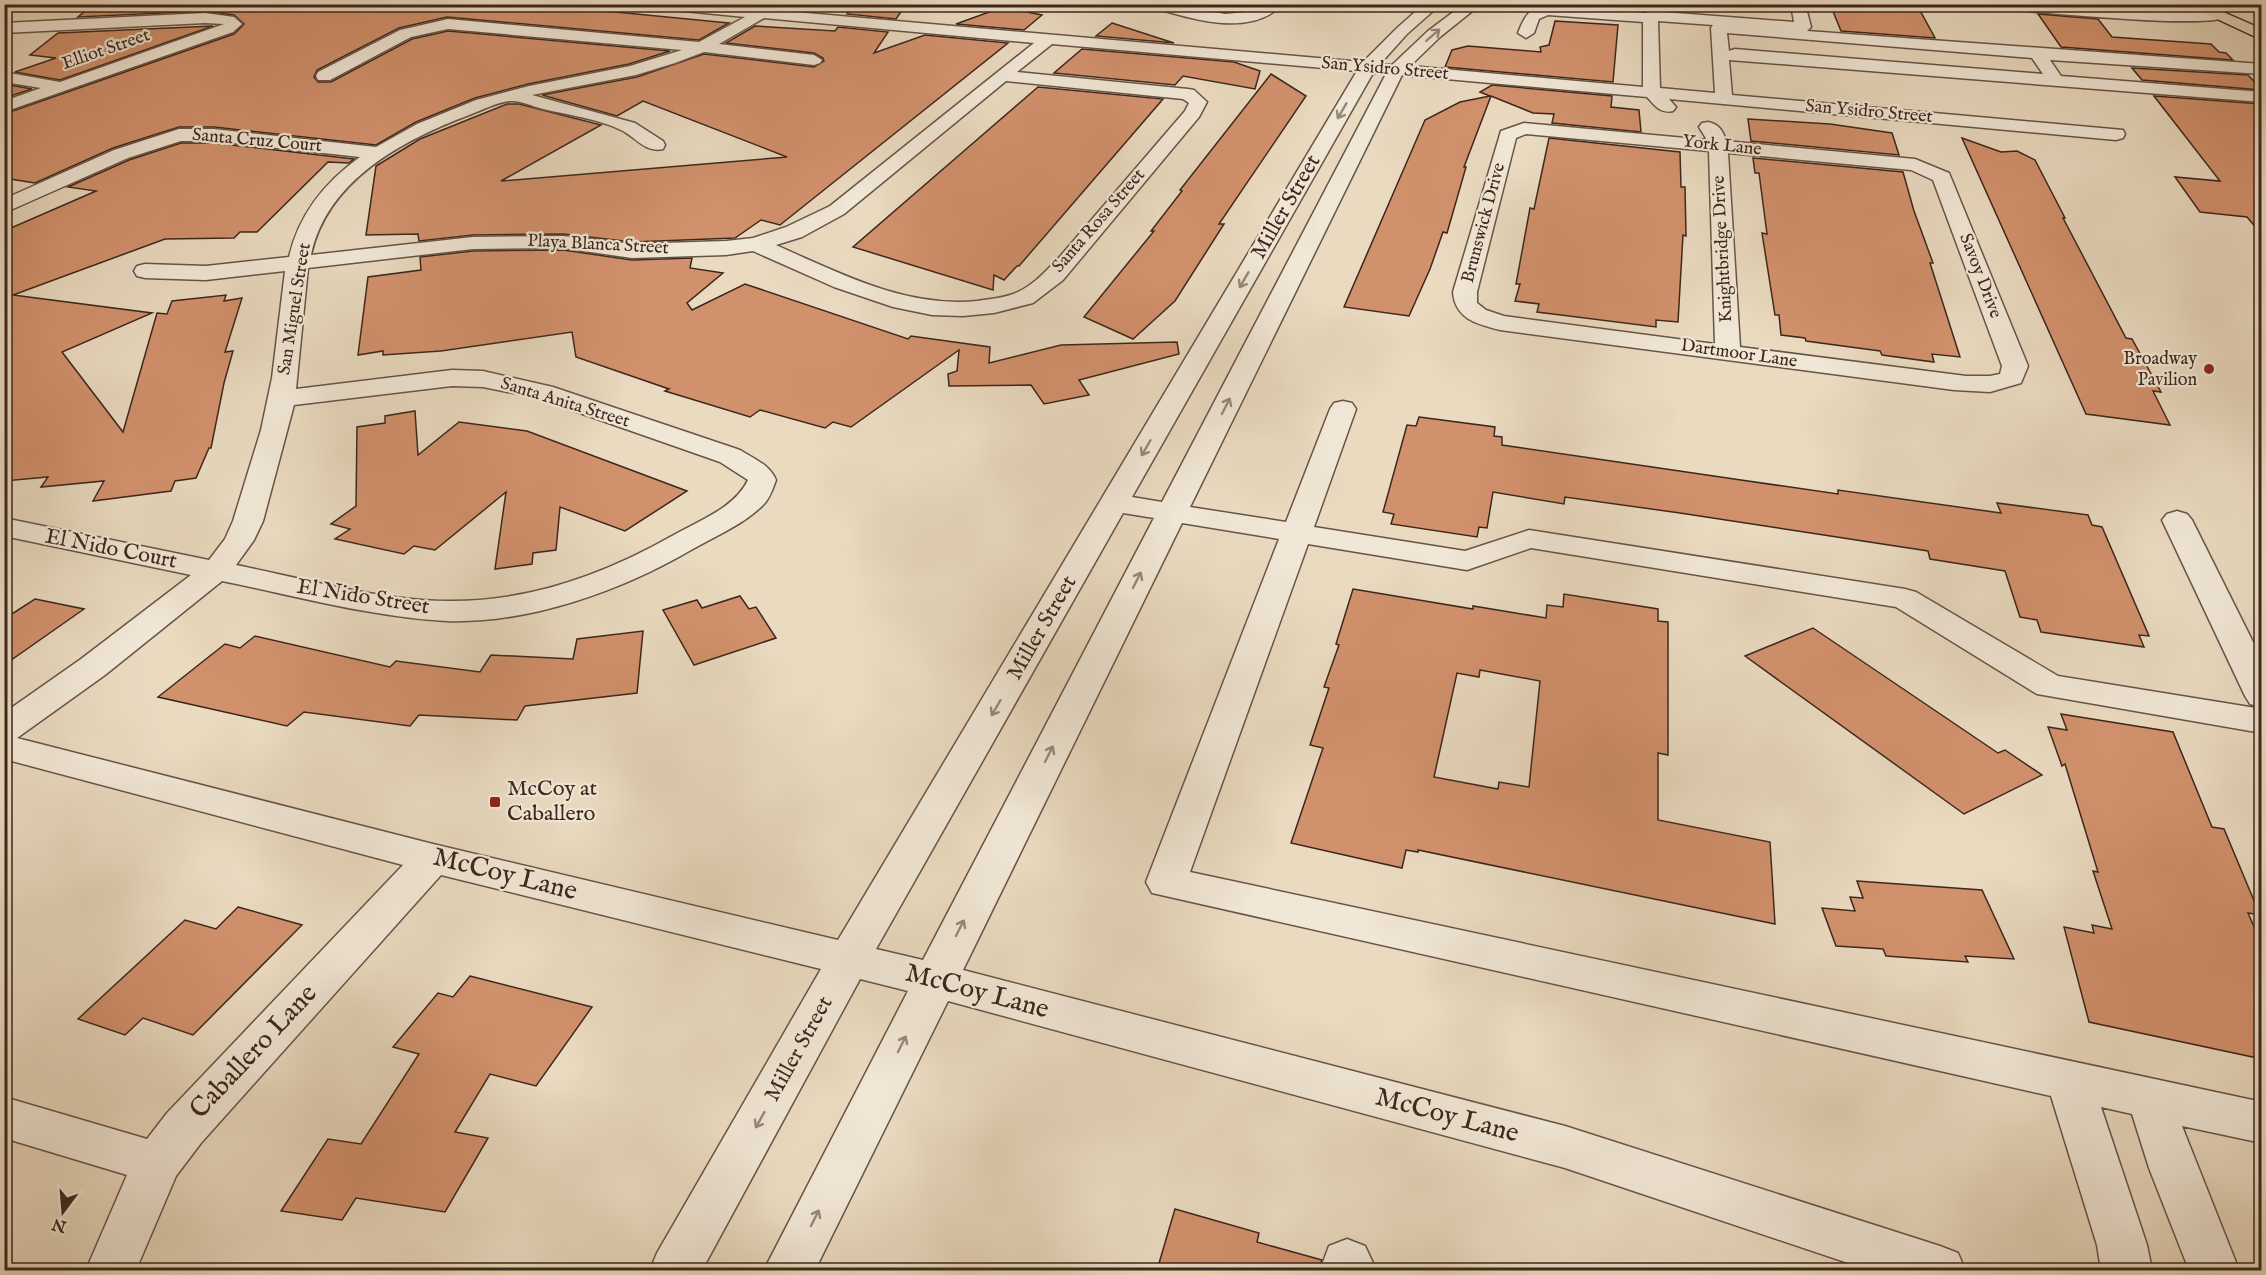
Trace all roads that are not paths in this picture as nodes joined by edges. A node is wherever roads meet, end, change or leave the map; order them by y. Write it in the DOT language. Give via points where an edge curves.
graph roads {
  1 [pos="654,4"];
  2 [pos="1155,4"];
  3 [pos="1276,4"];
  4 [pos="1434,4"];
  5 [pos="1474,4"];
  6 [pos="1743,4"];
  7 [pos="1798,4"];
  8 [pos="1996,4"];
  9 [pos="2192,4"];
  10 [pos="2018,6"];
  11 [pos="1547,8"];
  12 [pos="768,9"];
  13 [pos="57,10"];
  14 [pos="2222,10"];
  15 [pos="1650,13"];
  16 [pos="2115,13"];
  17 [pos="2173,17"];
  18 [pos="2262,20"];
  19 [pos="1745,23"];
  20 [pos="36,26"];
  21 [pos="4,28"];
  22 [pos="2187,30"];
  23 [pos="2131,32"];
  24 [pos="1526,33"];
  25 [pos="1784,33"];
  26 [pos="2262,35"];
  27 [pos="1846,38"];
  28 [pos="1047,39"];
  29 [pos="2038,40"];
  30 [pos="1907,43"];
  31 [pos="12,44"];
  32 [pos="704,47"];
  33 [pos="1975,49"];
  34 [pos="1721,57"];
  35 [pos="1791,58"];
  36 [pos="2093,58"];
  37 [pos="814,60"];
  38 [pos="2155,62"];
  39 [pos="1853,64"];
  40 [pos="2214,66"];
  41 [pos="1367,68"];
  42 [pos="1918,69"];
  43 [pos="2262,69"];
  44 [pos="1396,70"];
  45 [pos="1990,75"];
  46 [pos="324,76"];
  47 [pos="1004,76"];
  48 [pos="4,77"];
  49 [pos="2056,80"];
  50 [pos="2117,85"];
  51 [pos="61,87"];
  52 [pos="2180,90"];
  53 [pos="1652,93"];
  54 [pos="1674,95"];
  55 [pos="510,96"];
  56 [pos="2254,96"];
  57 [pos="1724,99"];
  58 [pos="4,107"];
  59 [pos="1515,130"];
  60 [pos="2116,134"];
  61 [pos="656,145"];
  62 [pos="1718,146"];
  63 [pos="380,153"];
  64 [pos="1929,170"];
  65 [pos="4,207"];
  66 [pos="756,244"];
  67 [pos="299,262"];
  68 [pos="145,272"];
  69 [pos="1478,315"];
  70 [pos="1728,352"];
  71 [pos="2001,383"];
  72 [pos="282,399"];
  73 [pos="1343,409"];
  74 [pos="762,480"];
  75 [pos="1115,503"];
  76 [pos="1172,512"];
  77 [pos="2177,520"];
  78 [pos="4,527"];
  79 [pos="1296,533"];
  80 [pos="218,570"];
  81 [pos="2262,696"];
  82 [pos="2262,721"];
  83 [pos="4,730"];
  84 [pos="4,747"];
  85 [pos="433,858"];
  86 [pos="849,959"];
  87 [pos="934,980"];
  88 [pos="2070,1082"];
  89 [pos="2150,1099"];
  90 [pos="4,1117"];
  91 [pos="2262,1123"];
  92 [pos="157,1163"];
  93 [pos="111,1270"];
  94 [pos="675,1270"];
  95 [pos="789,1270"];
  96 [pos="1940,1270"];
  97 [pos="2126,1270"];
  98 [pos="2214,1270"];
  1 -- 12 [label="street, San Ysidro Street"];
  2 -- 3 [label="street" via="1208,17 1234,18 1250,16"];
  4 -- 41 [label="street, Miller Street"];
  44 -- 5 [label="street, Miller Street, one-way"];
  6 -- 19 [label="street"];
  7 -- 19 [label="street" via="1803,27"];
  8 -- 10 [label="street"];
  9 -- 14 [label="main road"];
  10 -- 16 [label="street"];
  10 -- 29 [label="street"];
  11 -- 15 [label="street"];
  11 -- 24 [label="street" via="1532,16"];
  12 -- 28 [label="street, San Ysidro Street"];
  12 -- 32 [label="street, San Miguel Street"];
  13 -- 20 [label="street"];
  14 -- 17 [label="street"];
  14 -- 18 [label="main road"];
  14 -- 26 [label="main road"];
  15 -- 19 [label="street"];
  15 -- 53 [label="street"];
  16 -- 17 [label="street"];
  16 -- 23 [label="street"];
  17 -- 22 [label="street"];
  20 -- 21 [label="street"];
  20 -- 31 [label="street"];
  20 -- 51 [label="street, Elliot Street" via="205,18 234,24"];
  25 -- 27 [label="street"];
  25 -- 34 [label="street" via="1719,28"];
  25 -- 35 [label="street"];
  27 -- 30 [label="street"];
  27 -- 39 [label="street"];
  28 -- 41 [label="street, San Ysidro Street"];
  28 -- 47 [label="street, Playa Blanca Street"];
  29 -- 33 [label="street"];
  29 -- 36 [label="street"];
  29 -- 49 [label="street"];
  30 -- 33 [label="street"];
  30 -- 42 [label="street"];
  32 -- 37 [label="street"];
  32 -- 46 [label="street" via="448,24 406,33"];
  32 -- 55 [label="street, San Miguel Street" via="666,61"];
  33 -- 45 [label="street"];
  34 -- 35 [label="street" via="1735,54"];
  34 -- 57 [label="street"];
  35 -- 39 [label="street"];
  36 -- 38 [label="street"];
  36 -- 50 [label="street"];
  38 -- 40 [label="street"];
  38 -- 52 [label="street"];
  39 -- 42 [label="street"];
  40 -- 43 [label="street"];
  40 -- 56 [label="street"];
  41 -- 44 [label="street, San Ysidro Street"];
  41 -- 75 [label="street, Miller Street, one-way"];
  42 -- 45 [label="street"];
  44 -- 53 [label="street, San Ysidro Street"];
  76 -- 44 [label="street, Miller Street, one-way"];
  45 -- 49 [label="street"];
  47 -- 66 [label="street, Playa Blanca Street" via="837,210 794,232"];
  47 -- 66 [label="street, Santa Rosa Street" via="1188,94 1198,102 1193,113 1068,261 1032,294 984,308 942,310 912,306 842,282"];
  48 -- 51 [label="street"];
  49 -- 50 [label="street"];
  50 -- 52 [label="street"];
  51 -- 58 [label="street, Elliot Street"];
  52 -- 56 [label="street"];
  53 -- 54 [label="street, San Ysidro Street"];
  53 -- 62 [label="street, Knightbridge Drive" via="1695,134"];
  54 -- 57 [label="street, San Ysidro Street"];
  54 -- 62 [label="street, Knightbridge Drive" via="1715,134"];
  55 -- 61 [label="street" via="629,127"];
  55 -- 63 [label="street, San Miguel Street" via="448,118"];
  57 -- 60 [label="street, San Ysidro Street"];
  59 -- 62 [label="street, York Lane" via="1536,128"];
  59 -- 69 [label="street, Brunswick Drive" via="1508,135 1465,292 1466,305"];
  62 -- 64 [label="street, York Lane" via="1915,165"];
  62 -- 70 [label="street, Knightbridge Drive"];
  63 -- 65 [label="street, Santa Cruz Court" via="214,135 178,135 121,154"];
  63 -- 67 [label="street, San Miguel Street" via="341,180 319,207"];
  64 -- 71 [label="street, Savoy Drive" via="1942,177 2015,366 2012,378"];
  66 -- 67 [label="street, Playa Blanca Street" via="632,251 512,241"];
  67 -- 68 [label="street, Playa Blanca Street" via="206,273"];
  67 -- 72 [label="street, San Miguel Street"];
  69 -- 70 [label="street, Dartmoor Lane" via="1500,323"];
  70 -- 71 [label="street, Dartmoor Lane" via="1919,378"];
  72 -- 74 [label="street, Santa Anita Street" via="452,378 483,379 544,392 730,456 759,473"];
  72 -- 80 [label="street, San Miguel Street" via="248,521"];
  73 -- 79 [label="street"];
  74 -- 80 [label="street, El Nido Street" via="754,498 650,561 589,587 518,606 447,611 376,603"];
  75 -- 76 [label="street"];
  75 -- 86 [label="street, Miller Street, one-way"];
  76 -- 79 [label="street"];
  87 -- 76 [label="street, Miller Street, one-way"];
  77 -- 81 [label="street"];
  78 -- 80 [label="street, El Nido Court"];
  79 -- 82 [label="street" via="1467,561 1529,539 1905,599 2049,686"];
  79 -- 88 [label="street" via="1166,882"];
  80 -- 83 [label="street, San Miguel Street"];
  84 -- 85 [label="street, McCoy Lane"];
  85 -- 86 [label="street, McCoy Lane"];
  85 -- 92 [label="street, Caballero Lane" via="184,1128"];
  86 -- 87 [label="street, McCoy Lane"];
  86 -- 94 [label="street, Miller Street, one-way"];
  95 -- 87 [label="street, Miller Street, one-way"];
  87 -- 96 [label="street, McCoy Lane" via="1565,1147"];
  88 -- 89 [label="street"];
  88 -- 97 [label="street" via="2122,1245"];
  89 -- 91 [label="street"];
  89 -- 98 [label="street"];
  90 -- 92 [label="street"];
  92 -- 93 [label="street, Caballero Lane"];
}
